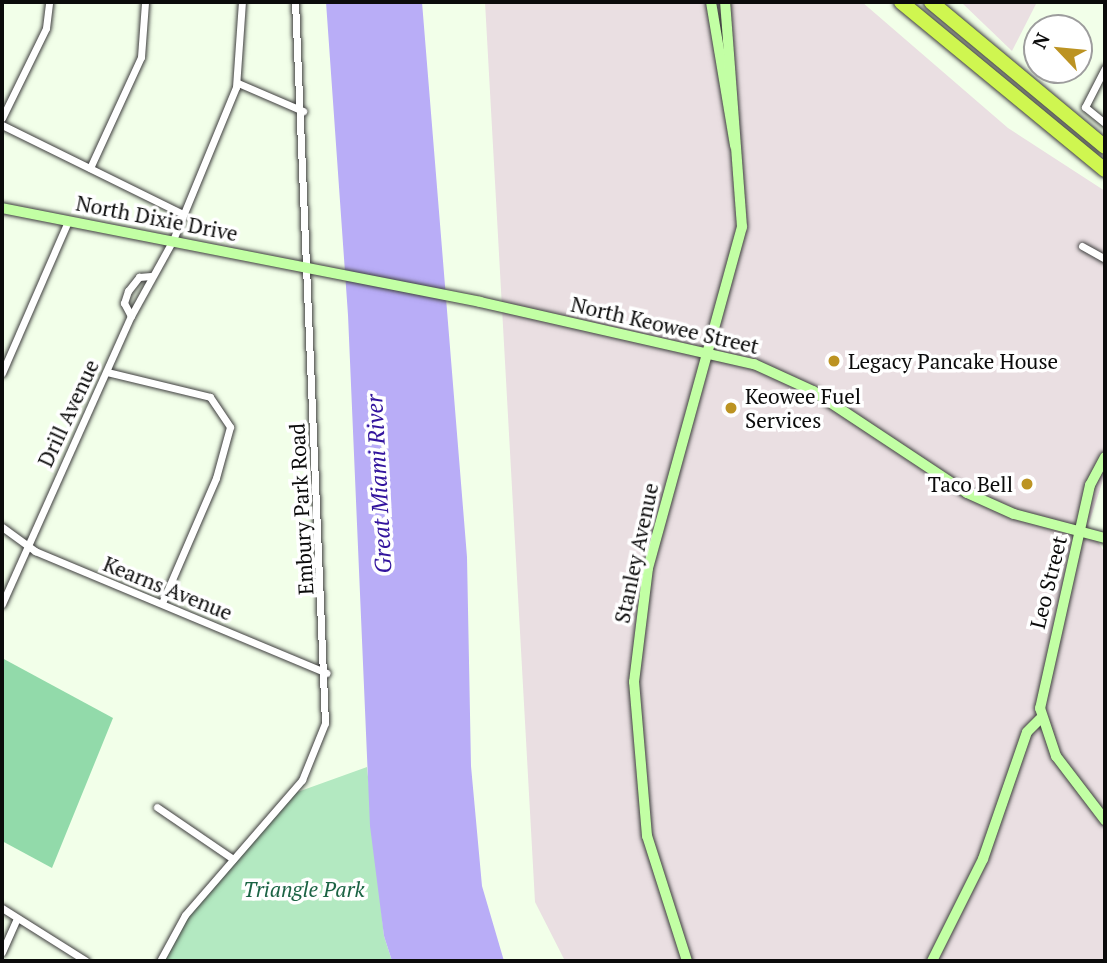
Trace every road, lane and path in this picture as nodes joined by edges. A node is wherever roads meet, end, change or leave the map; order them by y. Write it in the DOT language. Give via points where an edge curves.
graph roads {
  1 [pos="49,2"];
  2 [pos="145,2"];
  3 [pos="242,2"];
  4 [pos="295,2"];
  5 [pos="711,2"];
  6 [pos="725,2"];
  7 [pos="901,2"];
  8 [pos="930,2"];
  9 [pos="938,2"];
  10 [pos="952,21"];
  11 [pos="1105,68"];
  12 [pos="238,83"];
  13 [pos="303,111"];
  14 [pos="2,118"];
  15 [pos="1105,123"];
  16 [pos="2,125"];
  17 [pos="1105,147"];
  18 [pos="739,155"];
  19 [pos="90,168"];
  20 [pos="1105,170"];
  21 [pos="2,208"];
  22 [pos="181,213"];
  23 [pos="68,221"];
  24 [pos="173,240"];
  25 [pos="1082,246"];
  26 [pos="1105,259"];
  27 [pos="305,266"];
  28 [pos="151,276"];
  29 [pos="386,282"];
  30 [pos="131,316"];
  31 [pos="707,352"];
  32 [pos="107,372"];
  33 [pos="2,373"];
  34 [pos="1105,457"];
  35 [pos="2,527"];
  36 [pos="1080,532"];
  37 [pos="1105,538"];
  38 [pos="27,544"];
  39 [pos="162,603"];
  40 [pos="2,604"];
  41 [pos="326,673"];
  42 [pos="1041,719"];
  43 [pos="1046,737"];
  44 [pos="1021,758"];
  45 [pos="157,807"];
  46 [pos="1105,820"];
  47 [pos="233,859"];
  48 [pos="2,908"];
  49 [pos="17,918"];
  50 [pos="2,953"];
  51 [pos="86,961"];
  52 [pos="160,961"];
  53 [pos="687,961"];
  54 [pos="932,961"];
  1 -- 14 [label="street" via="46,28"];
  2 -- 19 [label="street" via="141,57"];
  3 -- 12 [label="street"];
  4 -- 13 [label="street, Embury Park Road"];
  5 -- 18 [label="main road, Stanley Avenue" via="723,100"];
  6 -- 18 [label="main road, Stanley Avenue"];
  7 -- 20 [label="highway"];
  8 -- 10 [label="highway"];
  9 -- 10 [label="highway"];
  10 -- 17 [label="highway"];
  11 -- 15 [label="street" via="1085,107"];
  12 -- 13 [label="street"];
  12 -- 22 [label="street, Drill Avenue"];
  13 -- 27 [label="street, Embury Park Road"];
  16 -- 19 [label="street"];
  18 -- 31 [label="main road, Stanley Avenue" via="742,227"];
  19 -- 22 [label="street"];
  21 -- 23 [label="main road, North Dixie Drive"];
  22 -- 24 [label="street, Drill Avenue"];
  23 -- 24 [label="main road, North Dixie Drive"];
  23 -- 33 [label="street"];
  24 -- 27 [label="main road, North Dixie Drive"];
  24 -- 28 [label="street, Drill Avenue"];
  25 -- 26 [label="street"];
  27 -- 29 [label="main road, North Dixie Drive"];
  27 -- 41 [label="street, Embury Park Road"];
  28 -- 30 [label="street, Drill Avenue"];
  28 -- 30 [label="street" via="139,277 128,291 124,303"];
  29 -- 31 [label="main road, North Keowee Street"];
  30 -- 32 [label="street, Drill Avenue"];
  31 -- 36 [label="main road, North Keowee Street" via="793,380 974,497"];
  31 -- 53 [label="main road, Stanley Avenue" via="648,568 634,682 647,836"];
  32 -- 38 [label="street, Drill Avenue"];
  32 -- 39 [label="street" via="210,397 230,427 213,488"];
  34 -- 36 [label="main road, Leo Street" via="1090,485"];
  35 -- 38 [label="street, Kearns Avenue"];
  36 -- 37 [label="main road, North Keowee Street"];
  36 -- 42 [label="main road, Leo Street" via="1044,678"];
  38 -- 39 [label="street, Kearns Avenue"];
  38 -- 40 [label="street, Drill Avenue"];
  39 -- 41 [label="street, Kearns Avenue"];
  41 -- 47 [label="street, Embury Park Road" via="325,723 311,764"];
  42 -- 43 [label="main road, Leo Street"];
  42 -- 44 [label="main road, Leo Street" via="1027,732"];
  43 -- 44 [label="main road, Leo Street"];
  43 -- 46 [label="main road"];
  44 -- 54 [label="main road, Leo Street" via="983,859"];
  45 -- 47 [label="street"];
  47 -- 52 [label="street, Embury Park Road" via="185,915"];
  48 -- 49 [label="street"];
  49 -- 50 [label="street"];
  49 -- 51 [label="street"];
}
